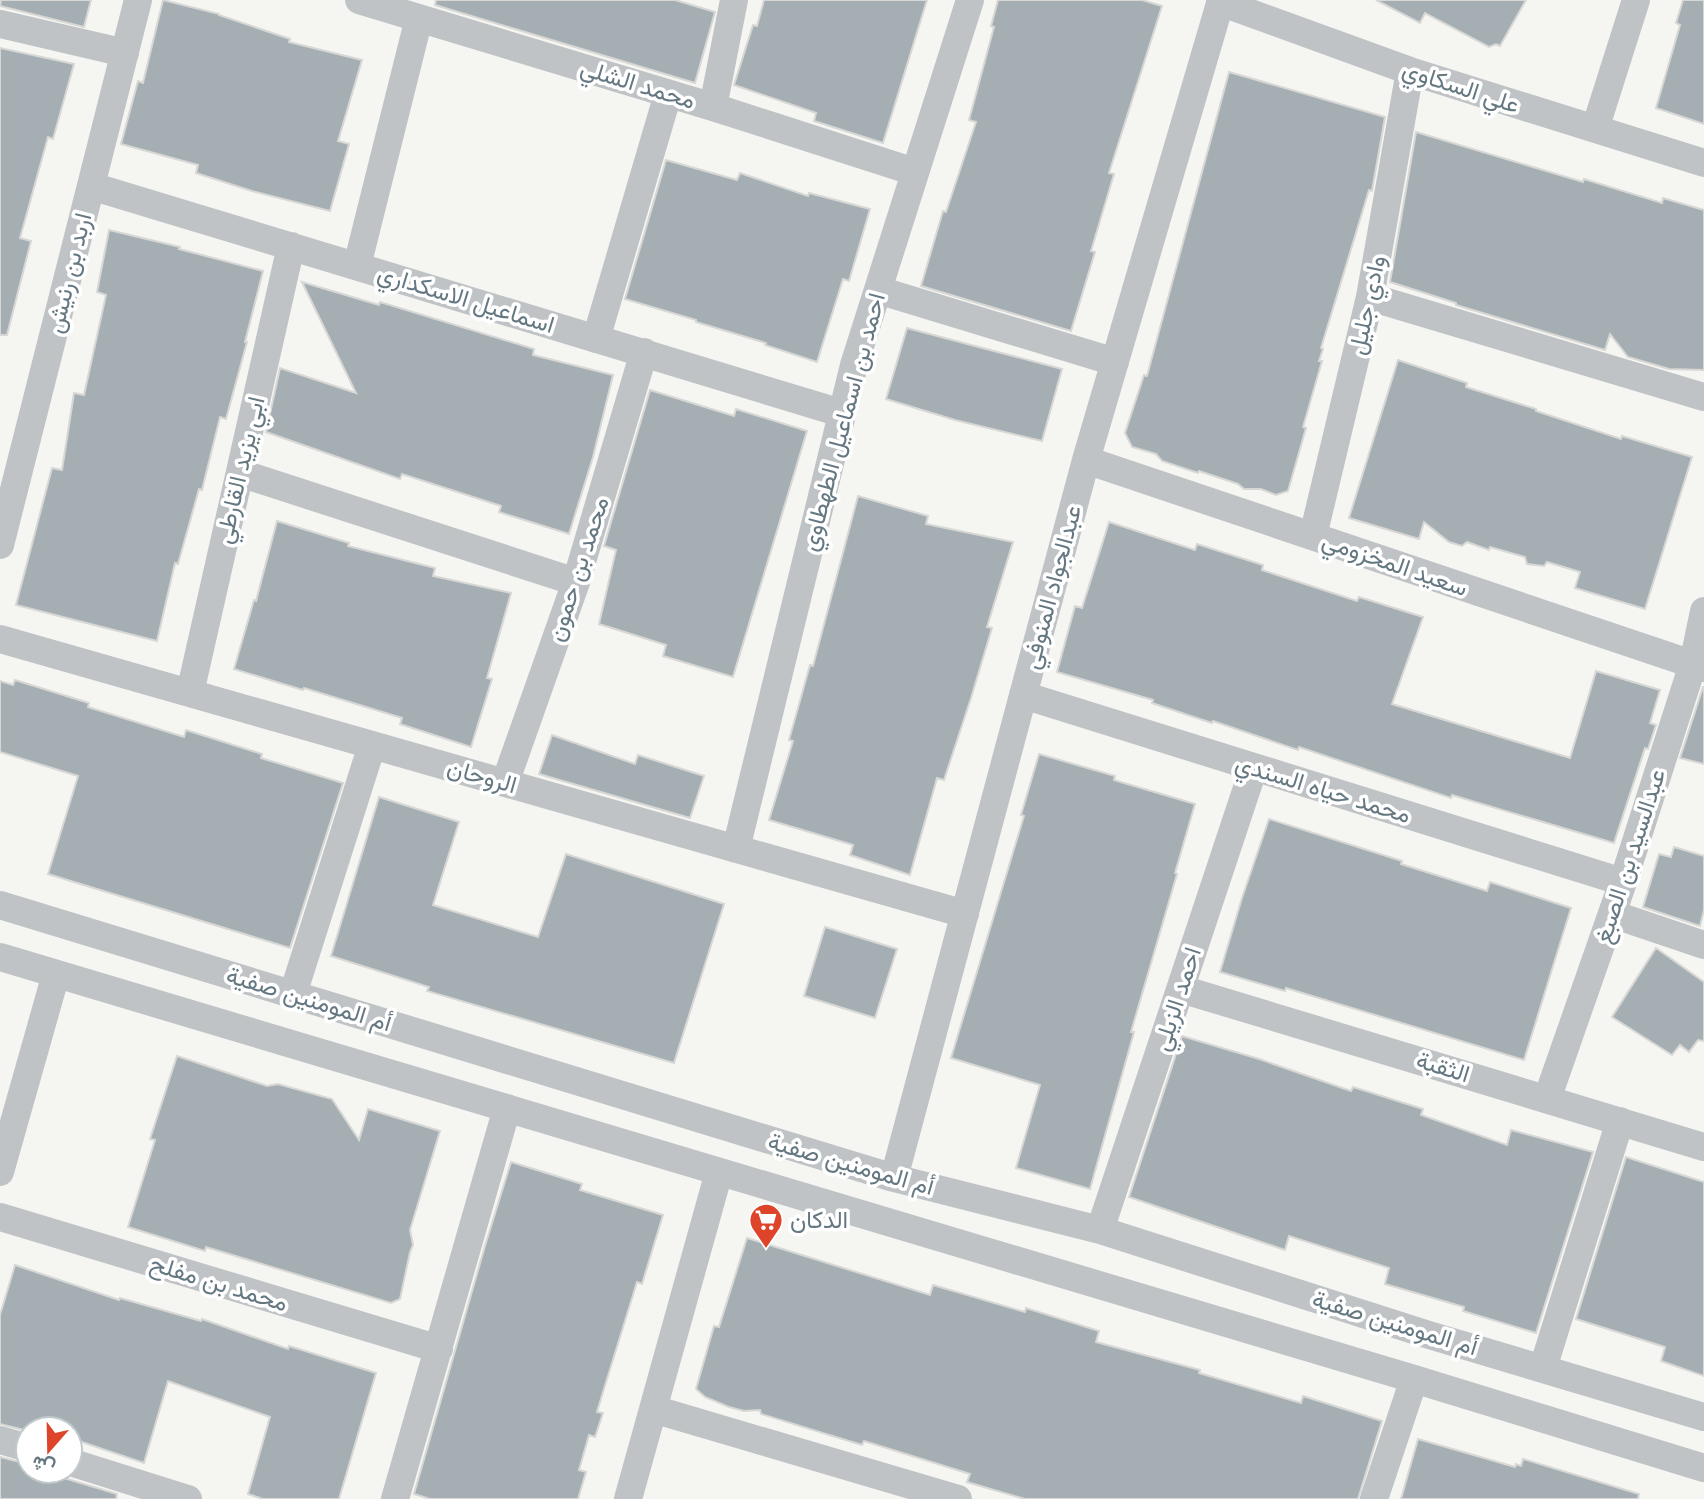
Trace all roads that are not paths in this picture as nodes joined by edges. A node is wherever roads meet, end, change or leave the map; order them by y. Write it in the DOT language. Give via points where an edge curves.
graph roads {
  1 [pos="138,0"];
  2 [pos="359,0"];
  3 [pos="734,0"];
  4 [pos="970,0"];
  5 [pos="1636,0"];
  6 [pos="1221,1"];
  7 [pos="419,18"];
  8 [pos="0,24"];
  9 [pos="125,53"];
  10 [pos="1410,71"];
  11 [pos="668,94"];
  12 [pos="713,107"];
  13 [pos="1595,129"];
  14 [pos="1704,163"];
  15 [pos="915,172"];
  16 [pos="91,186"];
  17 [pos="291,246"];
  18 [pos="356,266"];
  19 [pos="877,290"];
  20 [pos="1370,298"];
  21 [pos="597,339"];
  22 [pos="644,352"];
  23 [pos="1115,362"];
  24 [pos="1704,397"];
  25 [pos="841,413"];
  26 [pos="1086,460"];
  27 [pos="240,473"];
  28 [pos="1313,536"];
  29 [pos="0,545"];
  30 [pos="576,582"];
  31 [pos="1704,611"];
  32 [pos="0,639"];
  33 [pos="1698,666"];
  34 [pos="190,693"];
  35 [pos="1023,695"];
  36 [pos="372,745"];
  37 [pos="1254,767"];
  38 [pos="505,783"];
  39 [pos="736,849"];
  40 [pos="1623,882"];
  41 [pos="0,905"];
  42 [pos="965,914"];
  43 [pos="1612,914"];
  44 [pos="1704,945"];
  45 [pos="0,957"];
  46 [pos="56,974"];
  47 [pos="1181,989"];
  48 [pos="293,994"];
  49 [pos="1547,1099"];
  50 [pos="507,1108"];
  51 [pos="1620,1121"];
  52 [pos="1704,1147"];
  53 [pos="0,1172"];
  54 [pos="719,1172"];
  55 [pos="894,1178"];
  56 [pos="0,1217"];
  57 [pos="1100,1230"];
  58 [pos="439,1349"];
  59 [pos="1542,1367"];
  60 [pos="1414,1378"];
  61 [pos="653,1409"];
  62 [pos="1704,1417"];
  63 [pos="84,1467"];
  64 [pos="1704,1468"];
  65 [pos="150,1493"];
  66 [pos="188,1499"];
  67 [pos="396,1499"];
  68 [pos="628,1499"];
  69 [pos="958,1499"];
  70 [pos="1374,1499"];
  1 -- 9 [label="street, اربد بن رنيش"];
  2 -- 7 [label="street, محمد الشلي"];
  3 -- 12 [label="street"];
  4 -- 15 [label="street, احمد بن اسماعيل الطهطاوي"];
  5 -- 13 [label="street"];
  6 -- 10 [label="street, علي السكاوي"];
  6 -- 23 [label="street, عبدالجواد المنوفي"];
  7 -- 11 [label="street, محمد الشلي"];
  7 -- 18 [label="street"];
  8 -- 9 [label="street"];
  9 -- 16 [label="street, اربد بن رنيش"];
  10 -- 13 [label="street, علي السكاوي"];
  10 -- 20 [label="street, وادي جليل"];
  11 -- 12 [label="street, محمد الشلي"];
  11 -- 21 [label="street"];
  12 -- 15 [label="street, محمد الشلي"];
  13 -- 14 [label="street, علي السكاوي"];
  15 -- 19 [label="street, احمد بن اسماعيل الطهطاوي"];
  16 -- 17 [label="street, اسماعيل الاسكداري"];
  16 -- 29 [label="street, اربد بن رنيش"];
  17 -- 18 [label="street, اسماعيل الاسكداري"];
  17 -- 27 [label="street, ابي يزيد القارطي"];
  18 -- 21 [label="street, اسماعيل الاسكداري"];
  19 -- 23 [label="street"];
  19 -- 25 [label="street, احمد بن اسماعيل الطهطاوي"];
  20 -- 24 [label="street"];
  20 -- 28 [label="street, وادي جليل"];
  21 -- 22 [label="street, اسماعيل الاسكداري"];
  22 -- 25 [label="street, اسماعيل الاسكداري"];
  22 -- 30 [label="street, محمد بن حمون"];
  23 -- 26 [label="street, عبدالجواد المنوفي"];
  25 -- 39 [label="street, احمد بن اسماعيل الطهطاوي"];
  26 -- 28 [label="street, سعيد المخزومي"];
  26 -- 35 [label="street, عبدالجواد المنوفي"];
  27 -- 30 [label="street"];
  27 -- 34 [label="street, ابي يزيد القارطي"];
  28 -- 33 [label="street, سعيد المخزومي"];
  30 -- 38 [label="street, محمد بن حمون"];
  31 -- 33 [label="street, عبدالسيد بن الصبغ"];
  32 -- 34 [label="street, الروحان"];
  33 -- 40 [label="street, عبدالسيد بن الصبغ"];
  34 -- 36 [label="street, الروحان"];
  35 -- 37 [label="street, محمد حياه السندي"];
  35 -- 42 [label="street, عبدالجواد المنوفي"];
  36 -- 38 [label="street, الروحان"];
  36 -- 48 [label="street"];
  37 -- 40 [label="street, محمد حياه السندي"];
  37 -- 47 [label="street, احمد الزيلي"];
  38 -- 39 [label="street, الروحان"];
  39 -- 42 [label="street, الروحان"];
  40 -- 43 [label="street, عبدالسيد بن الصبغ"];
  41 -- 48 [label="street, أم المومنين صفية"];
  42 -- 55 [label="street, عبدالجواد المنوفي"];
  43 -- 44 [label="street"];
  43 -- 49 [label="street, عبدالسيد بن الصبغ"];
  45 -- 46 [label="street, أم المومنين صفية"];
  46 -- 50 [label="street, أم المومنين صفية"];
  46 -- 53 [label="street"];
  47 -- 49 [label="street, الثقبة"];
  47 -- 57 [label="street, احمد الزيلي"];
  48 -- 55 [label="street, أم المومنين صفية"];
  49 -- 51 [label="street, الثقبة"];
  50 -- 54 [label="street, أم المومنين صفية"];
  50 -- 58 [label="street"];
  51 -- 52 [label="street, الثقبة"];
  51 -- 59 [label="street"];
  54 -- 60 [label="street, أم المومنين صفية"];
  54 -- 61 [label="street"];
  55 -- 57 [label="street, أم المومنين صفية"];
  56 -- 58 [label="street, محمد بن مفلح"];
  57 -- 59 [label="street, أم المومنين صفية"];
  58 -- 67 [label="street"];
  59 -- 62 [label="street, أم المومنين صفية"];
  60 -- 64 [label="street, أم المومنين صفية"];
  60 -- 70 [label="street"];
  61 -- 68 [label="street"];
  61 -- 69 [label="street"];
  63 -- 65 [label="street"];
  65 -- 66 [label="street"];
}
